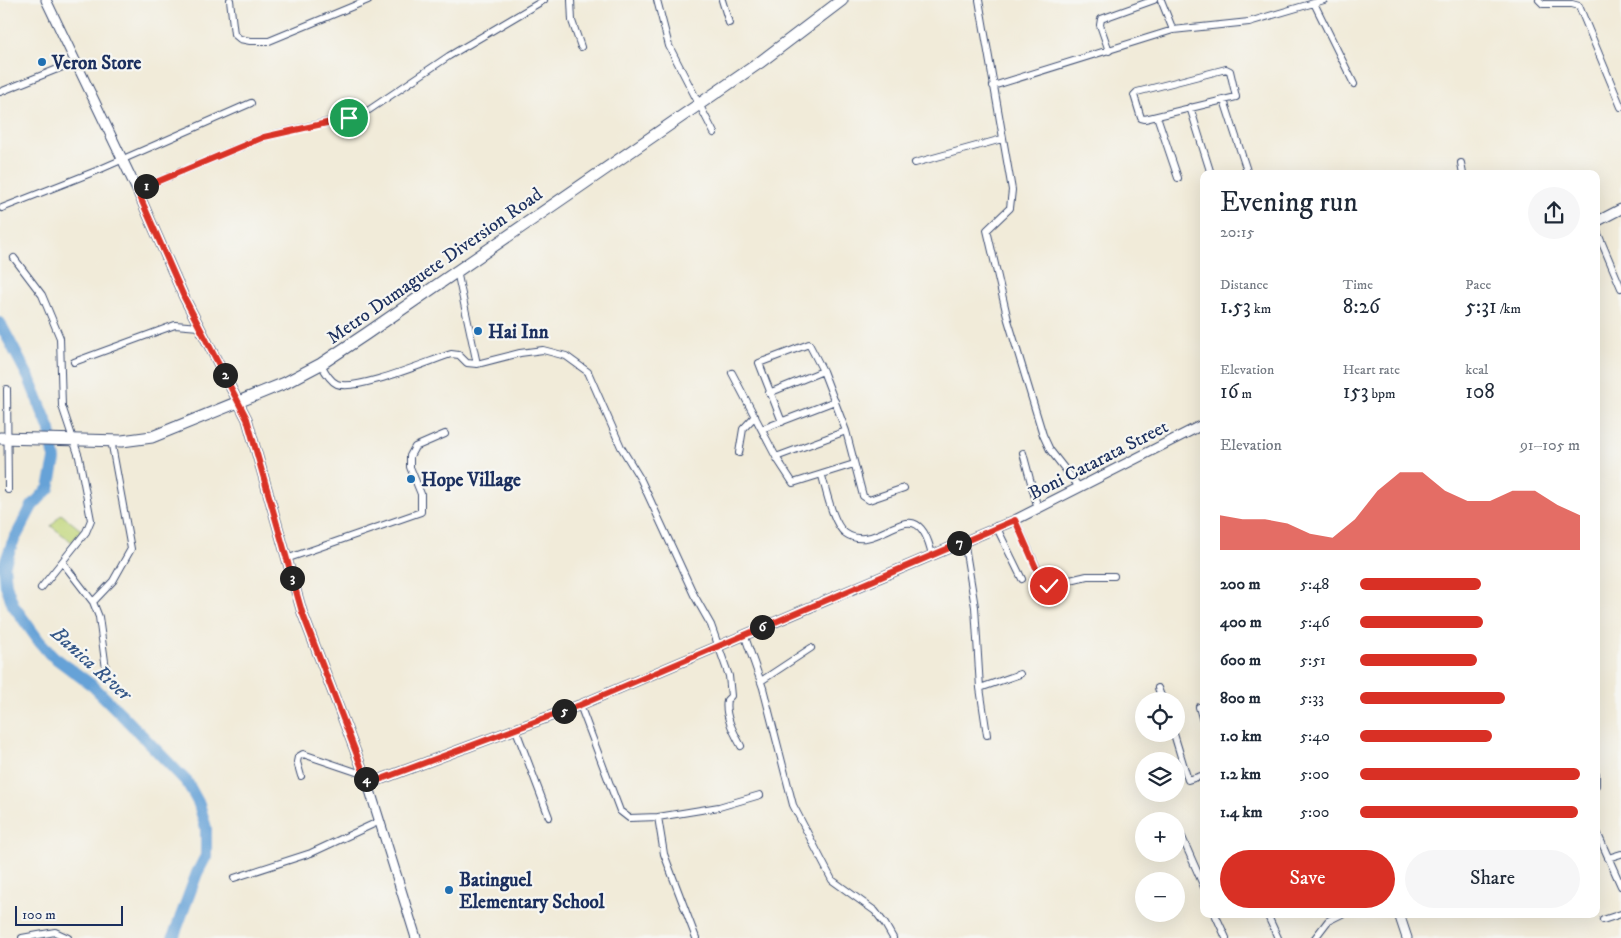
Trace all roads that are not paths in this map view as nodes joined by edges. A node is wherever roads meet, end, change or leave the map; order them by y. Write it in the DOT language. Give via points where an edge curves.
graph roads {
  1 [pos="46,0"];
  2 [pos="230,0"];
  3 [pos="368,0"];
  4 [pos="544,0"];
  5 [pos="572,0"];
  6 [pos="657,0"];
  7 [pos="722,0"];
  8 [pos="842,0"];
  9 [pos="980,0"];
  10 [pos="1154,0"];
  11 [pos="1161,0"];
  12 [pos="1324,0"];
  13 [pos="1539,0"];
  14 [pos="1314,3"];
  15 [pos="729,23"];
  16 [pos="1174,30"];
  17 [pos="581,47"];
  18 [pos="1108,51"];
  19 [pos="75,62"];
  20 [pos="1354,84"];
  21 [pos="993,86"];
  22 [pos="0,92"];
  23 [pos="1224,100"];
  24 [pos="251,103"];
  25 [pos="699,104"];
  26 [pos="1190,107"];
  27 [pos="1621,107"];
  28 [pos="1156,116"];
  29 [pos="714,133"];
  30 [pos="1002,139"];
  31 [pos="122,159"];
  32 [pos="915,163"];
  33 [pos="1461,163"];
  34 [pos="1210,170"];
  35 [pos="1247,170"];
  36 [pos="1462,170"];
  37 [pos="1178,178"];
  38 [pos="137,190"];
  39 [pos="2,208"];
  40 [pos="1621,208"];
  41 [pos="1600,220"];
  42 [pos="1600,239"];
  43 [pos="14,258"];
  44 [pos="457,271"];
  45 [pos="1621,288"];
  46 [pos="199,327"];
  47 [pos="74,362"];
  48 [pos="321,364"];
  49 [pos="477,364"];
  50 [pos="823,371"];
  51 [pos="732,373"];
  52 [pos="7,389"];
  53 [pos="769,393"];
  54 [pos="835,401"];
  55 [pos="241,403"];
  56 [pos="755,416"];
  57 [pos="782,422"];
  58 [pos="1200,426"];
  59 [pos="762,429"];
  60 [pos="846,431"];
  61 [pos="445,434"];
  62 [pos="3,438"];
  63 [pos="72,438"];
  64 [pos="111,440"];
  65 [pos="740,453"];
  66 [pos="1023,453"];
  67 [pos="776,457"];
  68 [pos="854,464"];
  69 [pos="822,476"];
  70 [pos="904,488"];
  71 [pos="1079,488"];
  72 [pos="8,490"];
  73 [pos="1038,508"];
  74 [pos="1015,520"];
  75 [pos="996,526"];
  76 [pos="964,540"];
  77 [pos="932,555"];
  78 [pos="286,559"];
  79 [pos="63,563"];
  80 [pos="1114,576"];
  81 [pos="1022,579"];
  82 [pos="41,588"];
  83 [pos="93,602"];
  84 [pos="744,634"];
  85 [pos="718,646"];
  86 [pos="812,648"];
  87 [pos="106,669"];
  88 [pos="1020,674"];
  89 [pos="761,681"];
  90 [pos="980,688"];
  91 [pos="1158,688"];
  92 [pos="1160,692"];
  93 [pos="580,705"];
  94 [pos="1199,707"];
  95 [pos="1200,711"];
  96 [pos="516,730"];
  97 [pos="987,735"];
  98 [pos="1176,742"];
  99 [pos="741,746"];
  100 [pos="365,775"];
  101 [pos="301,776"];
  102 [pos="1200,776"];
  103 [pos="368,784"];
  104 [pos="760,795"];
  105 [pos="549,817"];
  106 [pos="658,817"];
  107 [pos="380,821"];
  108 [pos="1600,839"];
  109 [pos="1185,844"];
  110 [pos="1621,854"];
  111 [pos="1608,858"];
  112 [pos="234,878"];
  113 [pos="1200,878"];
  114 [pos="1621,886"];
  115 [pos="1621,914"];
  116 [pos="1217,918"];
  117 [pos="1269,918"];
  118 [pos="1334,918"];
  119 [pos="1401,918"];
  120 [pos="1603,920"];
  121 [pos="22,938"];
  122 [pos="68,938"];
  123 [pos="416,938"];
  124 [pos="696,938"];
  125 [pos="893,938"];
  126 [pos="1226,938"];
  127 [pos="1278,938"];
  128 [pos="1315,938"];
  129 [pos="1407,938"];
  1 -- 19 [label="main road"];
  2 -- 3 [label="street" via="234,34 250,41 269,41"];
  4 -- 38 [label="street" via="449,56 369,110 349,118 264,137"];
  5 -- 17 [label="street" via="572,21"];
  6 -- 25 [label="street" via="669,46"];
  7 -- 15 [label="street"];
  8 -- 25 [label="highway, Metro Dumaguete Diversion Road" via="791,41"];
  9 -- 21 [label="street"];
  10 -- 18 [label="street" via="1101,19"];
  11 -- 16 [label="street"];
  12 -- 14 [label="street"];
  13 -- 27 [label="street" via="1543,4 1579,6"];
  14 -- 16 [label="street" via="1250,22"];
  14 -- 20 [label="street"];
  16 -- 18 [label="street"];
  18 -- 21 [label="street"];
  19 -- 22 [label="street"];
  19 -- 31 [label="main road"];
  21 -- 30 [label="street"];
  23 -- 26 [label="street"];
  23 -- 28 [label="street" via="1237,95 1230,71 1226,69 1137,92 1134,95 1141,118"];
  23 -- 35 [label="street"];
  24 -- 31 [label="street"];
  25 -- 29 [label="street"];
  25 -- 44 [label="highway, Metro Dumaguete Diversion Road"];
  26 -- 28 [label="street"];
  26 -- 34 [label="street"];
  28 -- 37 [label="street"];
  30 -- 32 [label="street"];
  30 -- 71 [label="street" via="1012,190 1010,208 987,230 1008,320 1043,435 1050,450"];
  31 -- 38 [label="main road"];
  31 -- 39 [label="street"];
  33 -- 36 [label="street"];
  38 -- 46 [label="main road"];
  40 -- 41 [label="main road"];
  42 -- 45 [label="street"];
  43 -- 63 [label="street" via="42,295 60,338 62,406"];
  44 -- 48 [label="highway, Metro Dumaguete Diversion Road"];
  44 -- 49 [label="street"];
  46 -- 47 [label="street" via="175,325"];
  46 -- 55 [label="main road"];
  48 -- 49 [label="street" via="336,384 354,387 451,354 459,355 467,363"];
  48 -- 55 [label="highway, Metro Dumaguete Diversion Road"];
  49 -- 85 [label="street" via="542,350 566,356 588,372"];
  50 -- 53 [label="street"];
  50 -- 53 [label="street" via="809,344 761,361 759,366"];
  50 -- 54 [label="street"];
  51 -- 56 [label="street"];
  52 -- 62 [label="street"];
  53 -- 57 [label="street"];
  54 -- 57 [label="street"];
  54 -- 60 [label="street"];
  55 -- 64 [label="highway, Metro Dumaguete Diversion Road" via="152,437"];
  55 -- 78 [label="main road"];
  56 -- 59 [label="street"];
  56 -- 65 [label="street" via="743,429"];
  57 -- 59 [label="street"];
  58 -- 71 [label="main road, Boni Catarata Street"];
  59 -- 67 [label="street"];
  60 -- 67 [label="street"];
  60 -- 68 [label="street"];
  61 -- 78 [label="street" via="415,447 410,456 410,467 421,494 422,512"];
  62 -- 63 [label="highway, Metro Dumaguete Diversion Road"];
  62 -- 72 [label="street"];
  63 -- 64 [label="highway, Metro Dumaguete Diversion Road"];
  63 -- 79 [label="street" via="91,520"];
  64 -- 83 [label="street" via="131,549 113,581"];
  66 -- 73 [label="street"];
  67 -- 69 [label="street" via="793,483"];
  68 -- 69 [label="street"];
  68 -- 70 [label="street" via="865,499"];
  69 -- 77 [label="street" via="836,522 844,532 856,538 870,537 913,522 928,536"];
  71 -- 73 [label="main road, Boni Catarata Street"];
  73 -- 74 [label="main road, Boni Catarata Street"];
  74 -- 75 [label="main road, Boni Catarata Street"];
  74 -- 80 [label="street" via="1045,586 1087,576"];
  75 -- 76 [label="main road, Boni Catarata Street"];
  75 -- 81 [label="street"];
  76 -- 77 [label="main road, Boni Catarata Street"];
  76 -- 90 [label="street" via="975,607"];
  77 -- 84 [label="main road, Boni Catarata Street"];
  78 -- 100 [label="main road" via="302,612"];
  79 -- 82 [label="street"];
  79 -- 83 [label="street"];
  83 -- 87 [label="street" via="99,617"];
  84 -- 85 [label="main road, Boni Catarata Street"];
  84 -- 89 [label="street"];
  85 -- 93 [label="main road, Boni Catarata Street"];
  85 -- 99 [label="street" via="732,689 726,706"];
  86 -- 89 [label="street"];
  88 -- 90 [label="street"];
  89 -- 125 [label="street" via="797,812 832,880 875,911"];
  90 -- 97 [label="street"];
  91 -- 92 [label="street"];
  93 -- 96 [label="main road, Boni Catarata Street"];
  93 -- 106 [label="street" via="620,811 629,818"];
  94 -- 95 [label="street"];
  96 -- 103 [label="main road, Boni Catarata Street"];
  96 -- 105 [label="street"];
  98 -- 102 [label="street" via="1188,780"];
  100 -- 101 [label="street" via="303,754 296,762"];
  100 -- 103 [label="main road"];
  103 -- 107 [label="main road"];
  104 -- 106 [label="street" via="719,807"];
  106 -- 124 [label="street" via="664,854"];
  107 -- 112 [label="street" via="311,853"];
  107 -- 123 [label="main road"];
  108 -- 111 [label="street"];
  109 -- 113 [label="street"];
  110 -- 111 [label="street"];
  111 -- 114 [label="street"];
  115 -- 120 [label="street"];
  116 -- 126 [label="street"];
  117 -- 127 [label="street"];
  118 -- 128 [label="street"];
  119 -- 129 [label="main road"];
  121 -- 122 [label="street" via="55,932"];
}
